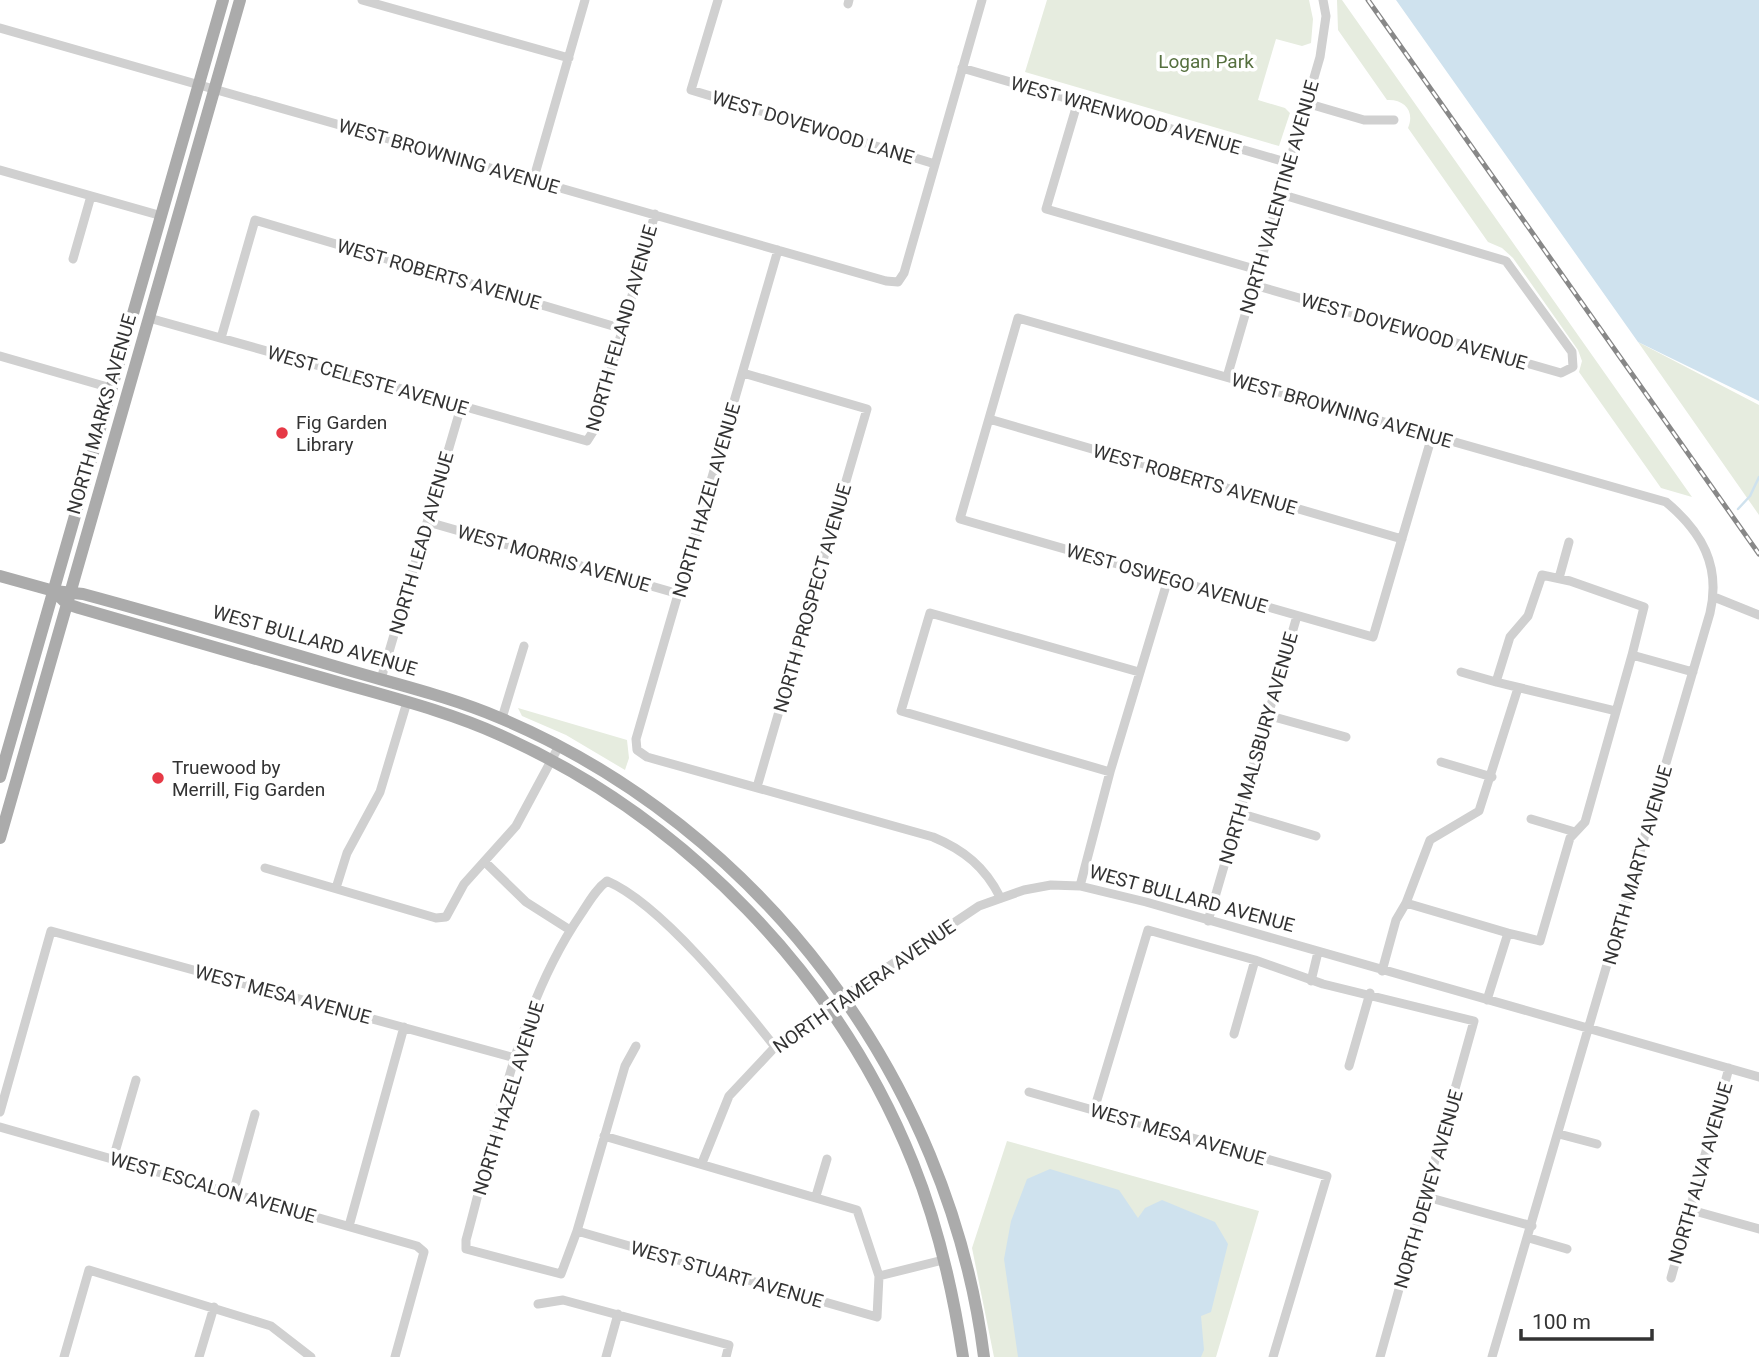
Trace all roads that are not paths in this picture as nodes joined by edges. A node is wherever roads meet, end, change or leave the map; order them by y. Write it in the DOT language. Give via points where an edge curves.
graph roads {
  1 [pos="223,0"];
  2 [pos="240,0"];
  3 [pos="362,0"];
  4 [pos="585,0"];
  5 [pos="718,0"];
  6 [pos="982,0"];
  7 [pos="1323,0"];
  8 [pos="0,28"];
  9 [pos="569,58"];
  10 [pos="962,68"];
  11 [pos="199,85"];
  12 [pos="214,89"];
  13 [pos="1078,101"];
  14 [pos="1306,103"];
  15 [pos="1394,120"];
  16 [pos="1289,163"];
  17 [pos="935,164"];
  18 [pos="0,170"];
  19 [pos="533,181"];
  20 [pos="1280,194"];
  21 [pos="91,196"];
  22 [pos="655,214"];
  23 [pos="162,216"];
  24 [pos="778,250"];
  25 [pos="150,256"];
  26 [pos="73,259"];
  27 [pos="1258,270"];
  28 [pos="1254,285"];
  29 [pos="149,318"];
  30 [pos="623,329"];
  31 [pos="221,338"];
  32 [pos="0,356"];
  33 [pos="743,373"];
  34 [pos="116,374"];
  35 [pos="1227,377"];
  36 [pos="111,388"];
  37 [pos="461,407"];
  38 [pos="120,418"];
  39 [pos="989,419"];
  40 [pos="1432,436"];
  41 [pos="587,442"];
  42 [pos="428,522"];
  43 [pos="1402,539"];
  44 [pos="1569,542"];
  45 [pos="0,576"];
  46 [pos="1559,578"];
  47 [pos="1168,579"];
  48 [pos="71,590"];
  49 [pos="54,591"];
  50 [pos="679,594"];
  51 [pos="1714,597"];
  52 [pos="67,604"];
  53 [pos="1759,615"];
  54 [pos="1297,616"];
  55 [pos="237,641"];
  56 [pos="524,646"];
  57 [pos="215,647"];
  58 [pos="1632,655"];
  59 [pos="1139,672"];
  60 [pos="1461,672"];
  61 [pos="1693,672"];
  62 [pos="381,680"];
  63 [pos="1496,682"];
  64 [pos="1518,688"];
  65 [pos="407,702"];
  66 [pos="1616,711"];
  67 [pos="1267,715"];
  68 [pos="502,718"];
  69 [pos="462,720"];
  70 [pos="17,721"];
  71 [pos="1346,737"];
  72 [pos="559,746"];
  73 [pos="551,760"];
  74 [pos="1441,762"];
  75 [pos="1110,772"];
  76 [pos="0,777"];
  77 [pos="1492,777"];
  78 [pos="757,788"];
  79 [pos="9,808"];
  80 [pos="1239,813"];
  81 [pos="1531,819"];
  82 [pos="1575,832"];
  83 [pos="1316,836"];
  84 [pos="0,838"];
  85 [pos="485,862"];
  86 [pos="265,868"];
  87 [pos="1080,886"];
  88 [pos="336,888"];
  89 [pos="1000,897"];
  90 [pos="1406,903"];
  91 [pos="1208,921"];
  92 [pos="570,930"];
  93 [pos="1508,933"];
  94 [pos="1318,952"];
  95 [pos="1255,961"];
  96 [pos="1382,971"];
  97 [pos="1311,981"];
  98 [pos="1370,993"];
  99 [pos="844,996"];
  100 [pos="1487,1000"];
  101 [pos="828,1007"];
  102 [pos="404,1027"];
  103 [pos="1590,1029"];
  104 [pos="1234,1034"];
  105 [pos="636,1046"];
  106 [pos="775,1046"];
  107 [pos="515,1058"];
  108 [pos="1349,1066"];
  109 [pos="1729,1068"];
  110 [pos="1759,1077"];
  111 [pos="136,1080"];
  112 [pos="1029,1092"];
  113 [pos="1094,1110"];
  114 [pos="0,1112"];
  115 [pos="255,1114"];
  116 [pos="0,1127"];
  117 [pos="1559,1134"];
  118 [pos="604,1136"];
  119 [pos="1597,1144"];
  120 [pos="113,1159"];
  121 [pos="827,1159"];
  122 [pos="702,1163"];
  123 [pos="233,1194"];
  124 [pos="816,1196"];
  125 [pos="1427,1197"];
  126 [pos="1691,1210"];
  127 [pos="349,1226"];
  128 [pos="1532,1226"];
  129 [pos="1759,1229"];
  130 [pos="577,1231"];
  131 [pos="1529,1238"];
  132 [pos="1567,1249"];
  133 [pos="943,1260"];
  134 [pos="879,1276"];
  135 [pos="1671,1278"];
  136 [pos="538,1304"];
  137 [pos="214,1307"];
  138 [pos="618,1314"];
  139 [pos="64,1357"];
  140 [pos="199,1357"];
  141 [pos="311,1357"];
  142 [pos="395,1357"];
  143 [pos="606,1357"];
  144 [pos="726,1357"];
  145 [pos="963,1357"];
  146 [pos="984,1357"];
  147 [pos="1273,1357"];
  148 [pos="1380,1357"];
  149 [pos="1492,1357"];
  1 -- 11 [label="main road, NORTH MARKS AVENUE"];
  2 -- 12 [label="main road, NORTH MARKS AVENUE"];
  3 -- 9 [label="street"];
  4 -- 9 [label="street"];
  5 -- 17 [label="street, WEST DOVEWOOD LANE" via="691,90"];
  6 -- 10 [label="street"];
  7 -- 14 [label="street, NORTH VALENTINE AVENUE" via="1324,39"];
  8 -- 11 [label="street, WEST BROWNING AVENUE"];
  9 -- 19 [label="street"];
  10 -- 13 [label="street, WEST WRENWOOD AVENUE"];
  10 -- 17 [label="street"];
  11 -- 12 [label="street, WEST BROWNING AVENUE"];
  11 -- 23 [label="main road, NORTH MARKS AVENUE"];
  12 -- 19 [label="street, WEST BROWNING AVENUE"];
  12 -- 29 [label="main road, NORTH MARKS AVENUE"];
  13 -- 16 [label="street, WEST WRENWOOD AVENUE"];
  13 -- 27 [label="street" via="1046,209"];
  14 -- 15 [label="street" via="1364,120"];
  14 -- 16 [label="street, NORTH VALENTINE AVENUE"];
  16 -- 20 [label="street, NORTH VALENTINE AVENUE"];
  17 -- 24 [label="street, WEST BROWNING AVENUE" via="898,282"];
  18 -- 21 [label="street"];
  19 -- 22 [label="street, WEST BROWNING AVENUE"];
  20 -- 27 [label="street, NORTH VALENTINE AVENUE"];
  20 -- 28 [label="street, WEST DOVEWOOD AVENUE" via="1506,261 1572,352 1573,367 1561,373"];
  21 -- 23 [label="street"];
  21 -- 26 [label="street"];
  22 -- 24 [label="street, WEST BROWNING AVENUE"];
  22 -- 30 [label="street, NORTH FELAND AVENUE"];
  23 -- 25 [label="main road, NORTH MARKS AVENUE"];
  24 -- 33 [label="street, NORTH HAZEL AVENUE"];
  25 -- 29 [label="main road" via="154,269 145,304"];
  25 -- 34 [label="main road, NORTH MARKS AVENUE"];
  27 -- 28 [label="street, NORTH VALENTINE AVENUE"];
  28 -- 35 [label="street, NORTH VALENTINE AVENUE"];
  29 -- 31 [label="street, WEST CELESTE AVENUE"];
  29 -- 38 [label="main road, NORTH MARKS AVENUE"];
  30 -- 31 [label="street, WEST ROBERTS AVENUE" via="255,220"];
  30 -- 41 [label="street, NORTH FELAND AVENUE"];
  31 -- 37 [label="street, WEST CELESTE AVENUE"];
  32 -- 36 [label="street"];
  33 -- 50 [label="street, NORTH HAZEL AVENUE"];
  33 -- 78 [label="street, NORTH PROSPECT AVENUE" via="867,409"];
  34 -- 36 [label="main road, NORTH MARKS AVENUE"];
  34 -- 38 [label="main road" via="121,383 116,403"];
  35 -- 39 [label="street, WEST BROWNING AVENUE" via="1018,318"];
  35 -- 40 [label="street, WEST BROWNING AVENUE"];
  36 -- 49 [label="main road, NORTH MARKS AVENUE"];
  37 -- 41 [label="street, WEST CELESTE AVENUE"];
  37 -- 42 [label="street, NORTH LEAD AVENUE"];
  38 -- 48 [label="main road, NORTH MARKS AVENUE"];
  39 -- 43 [label="street, WEST ROBERTS AVENUE"];
  39 -- 47 [label="street, WEST OSWEGO AVENUE" via="960,519"];
  40 -- 43 [label="street"];
  40 -- 51 [label="street, WEST BROWNING AVENUE" via="1666,502 1684,517 1706,548"];
  42 -- 50 [label="street, WEST MORRIS AVENUE"];
  42 -- 62 [label="street, NORTH LEAD AVENUE"];
  43 -- 54 [label="street, WEST OSWEGO AVENUE" via="1373,637"];
  44 -- 46 [label="street"];
  45 -- 49 [label="main road, WEST BULLARD AVENUE"];
  46 -- 58 [label="street" via="1644,607"];
  46 -- 63 [label="street" via="1542,575 1528,617 1510,637"];
  47 -- 54 [label="street, WEST OSWEGO AVENUE"];
  47 -- 59 [label="street"];
  48 -- 49 [label="main road, WEST BULLARD AVENUE"];
  48 -- 52 [label="main road, NORTH MARKS AVENUE"];
  48 -- 55 [label="main road, WEST BULLARD AVENUE"];
  49 -- 52 [label="main road, WEST BULLARD AVENUE"];
  49 -- 70 [label="main road, NORTH MARKS AVENUE"];
  50 -- 78 [label="street, NORTH HAZEL AVENUE" via="636,739 637,750 647,757"];
  51 -- 53 [label="street"];
  51 -- 61 [label="street, NORTH MARTY AVENUE"];
  52 -- 57 [label="main road, WEST BULLARD AVENUE"];
  52 -- 79 [label="main road, NORTH MARKS AVENUE"];
  54 -- 67 [label="street, NORTH MALSBURY AVENUE"];
  55 -- 57 [label="main road" via="218,639"];
  55 -- 62 [label="main road, WEST BULLARD AVENUE"];
  56 -- 68 [label="street"];
  57 -- 65 [label="main road, WEST BULLARD AVENUE"];
  58 -- 61 [label="street"];
  58 -- 66 [label="street"];
  59 -- 75 [label="street"];
  59 -- 75 [label="street" via="930,612 901,711"];
  60 -- 63 [label="street"];
  61 -- 103 [label="street, NORTH MARTY AVENUE"];
  62 -- 68 [label="main road, WEST BULLARD AVENUE"];
  63 -- 64 [label="street"];
  64 -- 66 [label="street"];
  64 -- 77 [label="street"];
  65 -- 69 [label="main road, WEST BULLARD AVENUE"];
  65 -- 88 [label="street" via="380,792 347,853"];
  66 -- 82 [label="street" via="1585,822"];
  67 -- 71 [label="street"];
  67 -- 80 [label="street, NORTH MALSBURY AVENUE"];
  68 -- 69 [label="main road"];
  68 -- 72 [label="main road, WEST BULLARD AVENUE"];
  69 -- 73 [label="main road, WEST BULLARD AVENUE"];
  70 -- 76 [label="main road, NORTH MARKS AVENUE"];
  70 -- 79 [label="main road" via="19,732 5,793"];
  72 -- 73 [label="street"];
  72 -- 99 [label="main road, WEST BULLARD AVENUE" via="657,807 703,842 794,933"];
  73 -- 85 [label="street" via="516,826"];
  73 -- 101 [label="main road, WEST BULLARD AVENUE" via="629,808 701,867 768,931"];
  74 -- 77 [label="street"];
  75 -- 87 [label="street"];
  77 -- 90 [label="street" via="1479,811 1430,840"];
  78 -- 89 [label="street" via="954,846 984,870"];
  79 -- 84 [label="main road, NORTH MARKS AVENUE"];
  80 -- 83 [label="street"];
  80 -- 91 [label="street, NORTH MALSBURY AVENUE"];
  81 -- 82 [label="street"];
  82 -- 93 [label="street" via="1540,941"];
  85 -- 88 [label="street" via="464,884 446,916 436,918"];
  85 -- 92 [label="street" via="526,902"];
  86 -- 88 [label="street"];
  87 -- 89 [label="street, WEST BULLARD AVENUE" via="1051,885"];
  87 -- 91 [label="street, WEST BULLARD AVENUE"];
  89 -- 99 [label="street, NORTH TAMERA AVENUE" via="979,906"];
  90 -- 93 [label="street"];
  90 -- 96 [label="street" via="1396,920"];
  91 -- 94 [label="street, WEST BULLARD AVENUE"];
  92 -- 106 [label="street, NORTH HAZEL AVENUE" via="607,881 658,918 693,952"];
  92 -- 107 [label="street, NORTH HAZEL AVENUE" via="540,989"];
  93 -- 100 [label="street"];
  94 -- 96 [label="street, WEST BULLARD AVENUE"];
  94 -- 97 [label="street"];
  95 -- 97 [label="street"];
  95 -- 104 [label="street"];
  95 -- 113 [label="street" via="1148,930"];
  96 -- 100 [label="street, WEST BULLARD AVENUE"];
  97 -- 98 [label="street"];
  98 -- 108 [label="street"];
  98 -- 125 [label="street, NORTH DEWEY AVENUE" via="1474,1021"];
  99 -- 101 [label="street, NORTH TAMERA AVENUE"];
  99 -- 146 [label="main road, WEST BULLARD AVENUE" via="896,1083 936,1170 962,1251"];
  100 -- 103 [label="street, WEST BULLARD AVENUE"];
  101 -- 106 [label="street, NORTH TAMERA AVENUE"];
  101 -- 133 [label="main road, WEST BULLARD AVENUE" via="891,1112 929,1207"];
  102 -- 107 [label="street, WEST MESA AVENUE"];
  102 -- 114 [label="street, WEST MESA AVENUE" via="51,931"];
  102 -- 127 [label="street"];
  103 -- 109 [label="street, WEST BULLARD AVENUE"];
  103 -- 117 [label="street, NORTH MARTY AVENUE"];
  105 -- 118 [label="street" via="625,1066"];
  106 -- 122 [label="street, NORTH TAMERA AVENUE" via="729,1096"];
  107 -- 130 [label="street, NORTH HAZEL AVENUE" via="466,1249 561,1274"];
  109 -- 110 [label="street, WEST BULLARD AVENUE"];
  109 -- 126 [label="street, NORTH ALVA AVENUE"];
  111 -- 120 [label="street"];
  112 -- 113 [label="street, WEST MESA AVENUE"];
  113 -- 147 [label="street, WEST MESA AVENUE" via="1327,1176"];
  115 -- 123 [label="street"];
  116 -- 120 [label="street, WEST ESCALON AVENUE"];
  117 -- 119 [label="street"];
  117 -- 128 [label="street, NORTH MARTY AVENUE"];
  118 -- 122 [label="street"];
  118 -- 130 [label="street"];
  120 -- 123 [label="street, WEST ESCALON AVENUE"];
  121 -- 124 [label="street"];
  122 -- 124 [label="street"];
  123 -- 127 [label="street, WEST ESCALON AVENUE"];
  124 -- 134 [label="street" via="857,1210"];
  125 -- 128 [label="street"];
  125 -- 148 [label="street, NORTH DEWEY AVENUE"];
  126 -- 129 [label="street"];
  126 -- 135 [label="street, NORTH ALVA AVENUE"];
  127 -- 142 [label="street, WEST ESCALON AVENUE" via="410,1243 424,1252"];
  128 -- 131 [label="street, NORTH MARTY AVENUE"];
  130 -- 134 [label="street, WEST STUART AVENUE" via="877,1317"];
  131 -- 132 [label="street"];
  131 -- 149 [label="street, NORTH MARTY AVENUE"];
  133 -- 134 [label="street"];
  133 -- 145 [label="main road, WEST BULLARD AVENUE"];
  136 -- 138 [label="street" via="563,1300"];
  137 -- 139 [label="street" via="89,1270"];
  137 -- 140 [label="street"];
  137 -- 141 [label="street" via="271,1326"];
  138 -- 143 [label="street"];
  138 -- 144 [label="street" via="729,1345"];
}
